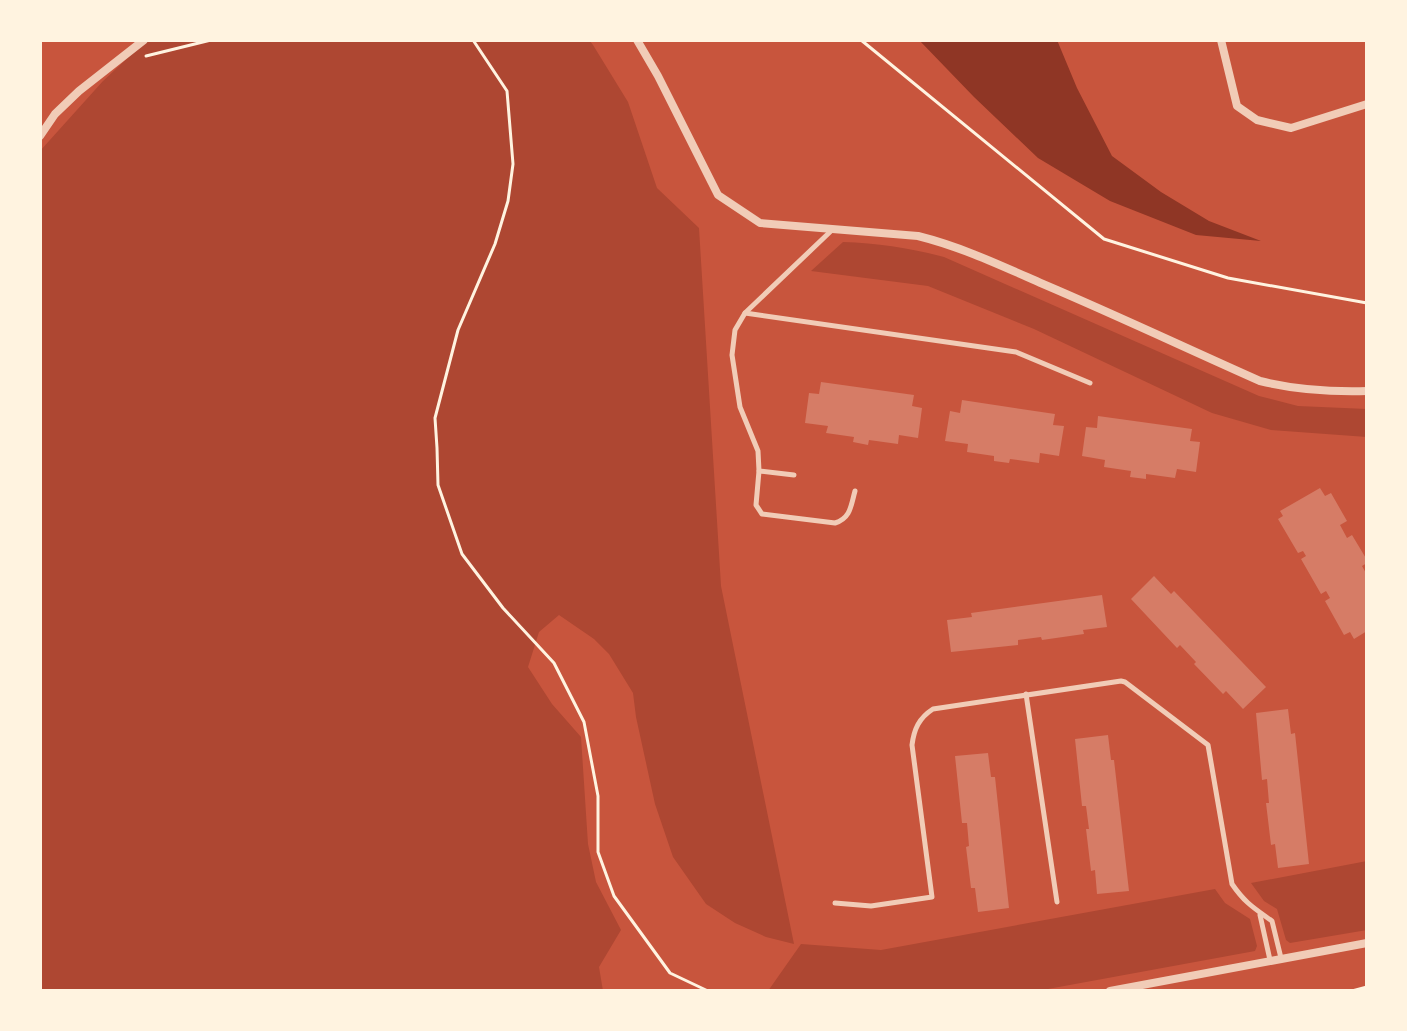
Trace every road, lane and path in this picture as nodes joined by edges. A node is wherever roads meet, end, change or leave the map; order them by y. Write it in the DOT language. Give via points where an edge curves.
graph roads {
  1 [pos="144,40"];
  2 [pos="211,40"];
  3 [pos="473,40"];
  4 [pos="637,40"];
  5 [pos="861,40"];
  6 [pos="1221,40"];
  7 [pos="140,58"];
  8 [pos="1367,104"];
  9 [pos="40,136"];
  10 [pos="833,230"];
  11 [pos="1367,303"];
  12 [pos="745,313"];
  13 [pos="1090,383"];
  14 [pos="1367,391"];
  15 [pos="759,471"];
  16 [pos="794,475"];
  17 [pos="855,491"];
  18 [pos="1026,694"];
  19 [pos="1057,902"];
  20 [pos="835,903"];
  21 [pos="1260,915"];
  22 [pos="1367,943"];
  23 [pos="1281,958"];
  24 [pos="1270,960"];
  25 [pos="1367,987"];
  26 [pos="708,991"];
  27 [pos="1110,991"];
  28 [pos="1352,991"];
  1 -- 9 [label="street" via="79,91"];
  2 -- 7 [label="path"];
  3 -- 26 [label="path" via="507,91 513,164 495,244 458,330 440,394 435,418 438,485 462,554 554,663 584,722 598,796 598,852 614,896 670,973"];
  4 -- 10 [label="street" via="718,195 760,223"];
  5 -- 11 [label="path" via="1104,239 1228,278"];
  6 -- 8 [label="street" via="1237,106 1257,120 1291,128"];
  10 -- 12 [label="lane"];
  10 -- 14 [label="street" via="943,242 1260,381 1290,388"];
  12 -- 13 [label="lane" via="1016,352"];
  12 -- 15 [label="lane" via="735,330 732,355"];
  15 -- 16 [label="lane"];
  15 -- 17 [label="lane" via="756,505 762,514 835,523 849,515"];
  18 -- 19 [label="lane"];
  18 -- 20 [label="lane" via="933,709 918,723 912,745 932,897 871,906"];
  18 -- 21 [label="lane" via="1125,682 1208,745 1232,884"];
  21 -- 23 [label="lane" via="1273,924"];
  21 -- 24 [label="lane"];
  22 -- 23 [label="street"];
  23 -- 24 [label="street"];
  24 -- 27 [label="street"];
  25 -- 28 [label="path"];
}
